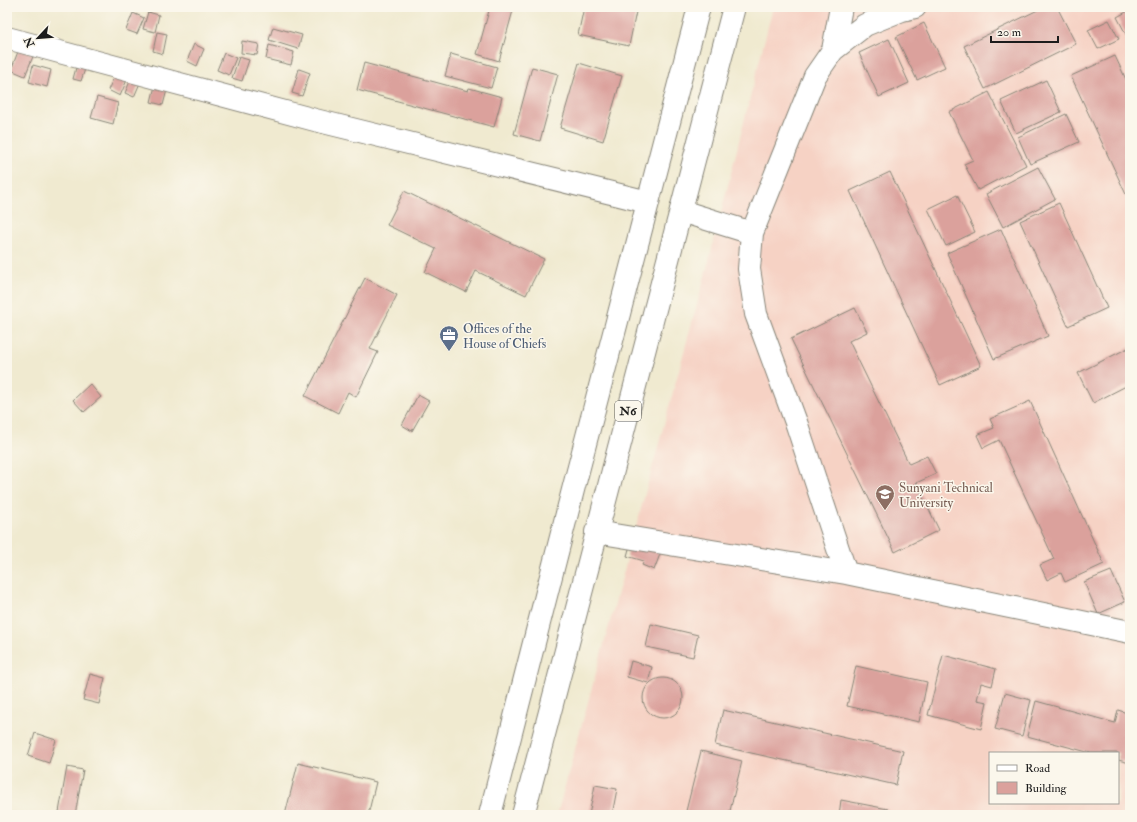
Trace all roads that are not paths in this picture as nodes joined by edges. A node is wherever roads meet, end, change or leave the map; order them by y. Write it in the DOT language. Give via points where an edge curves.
graph roads {
  1 [pos="699,7"];
  2 [pos="734,7"];
  3 [pos="841,7"];
  4 [pos="915,7"];
  5 [pos="7,38"];
  6 [pos="833,50"];
  7 [pos="648,202"];
  8 [pos="681,211"];
  9 [pos="752,233"];
  10 [pos="596,532"];
  11 [pos="846,573"];
  12 [pos="1130,632"];
  13 [pos="490,815"];
  14 [pos="523,815"];
  1 -- 7 [label="street, N6"];
  2 -- 8 [label="street, N6"];
  3 -- 6 [label="street"];
  4 -- 6 [label="street" via="865,25"];
  5 -- 7 [label="street" via="315,120"];
  6 -- 9 [label="street" via="815,76"];
  7 -- 13 [label="street, N6"];
  8 -- 9 [label="street"];
  8 -- 10 [label="street, N6"];
  9 -- 11 [label="street" via="749,269 756,314 797,425"];
  10 -- 11 [label="street"];
  10 -- 14 [label="street, N6"];
  11 -- 12 [label="street"];
}
